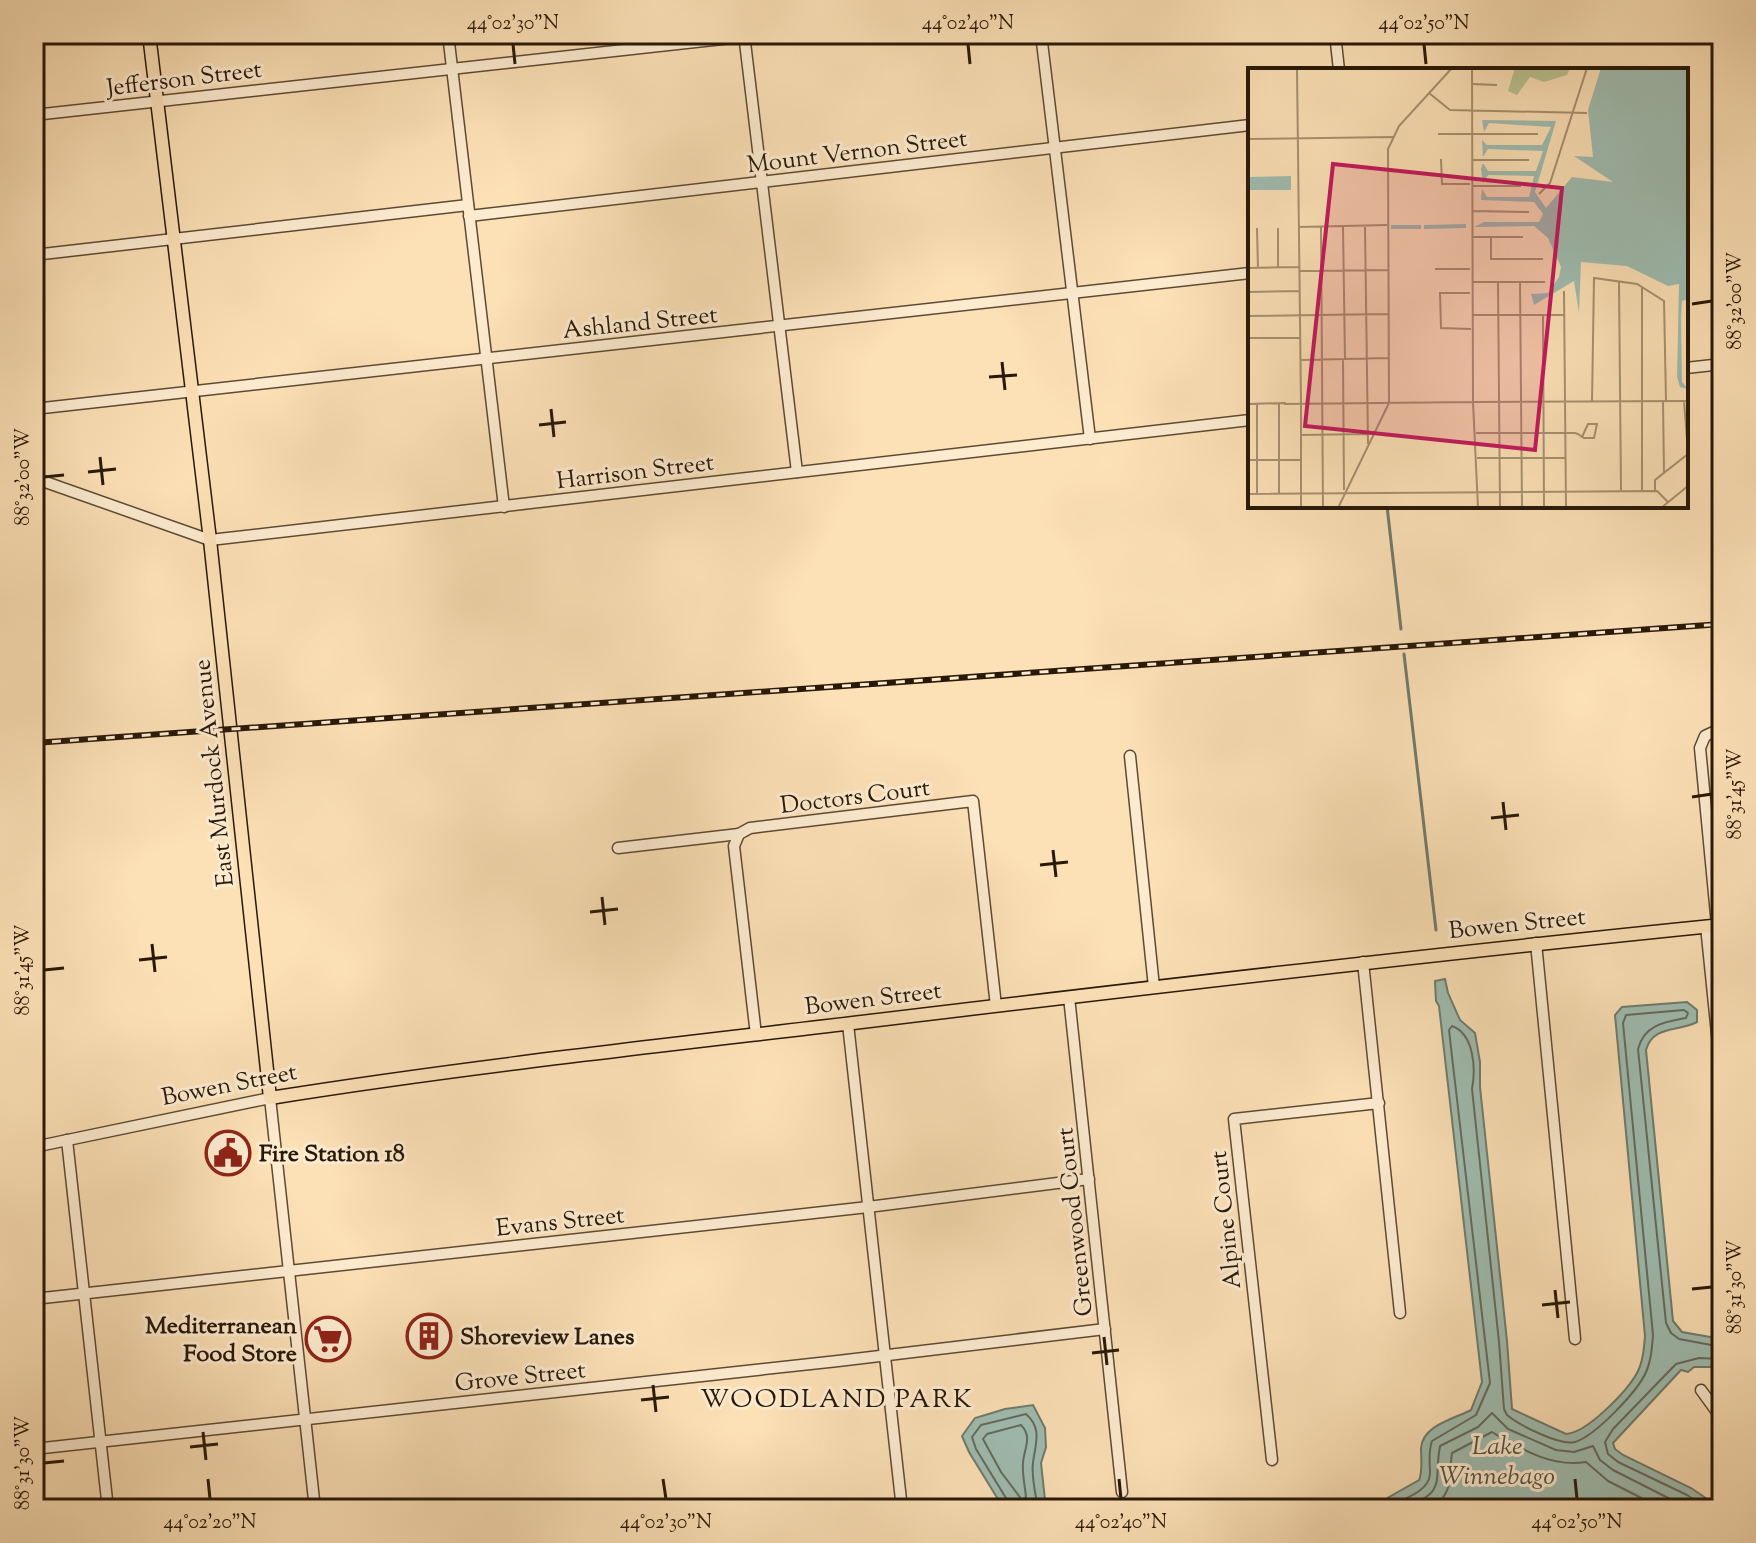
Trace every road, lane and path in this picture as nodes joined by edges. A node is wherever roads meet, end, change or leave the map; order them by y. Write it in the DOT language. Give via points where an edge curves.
graph roads {
  1 [pos="149,34"];
  2 [pos="448,34"];
  3 [pos="768,34"];
  4 [pos="1041,34"];
  5 [pos="1335,34"];
  6 [pos="744,36"];
  7 [pos="453,67"];
  8 [pos="1339,68"];
  9 [pos="157,101"];
  10 [pos="34,115"];
  11 [pos="1248,125"];
  12 [pos="1054,148"];
  13 [pos="761,182"];
  14 [pos="469,211"];
  15 [pos="173,239"];
  16 [pos="34,255"];
  17 [pos="1248,273"];
  18 [pos="1072,294"];
  19 [pos="779,327"];
  20 [pos="486,358"];
  21 [pos="1722,364"];
  22 [pos="1688,368"];
  23 [pos="191,392"];
  24 [pos="34,409"];
  25 [pos="1248,420"];
  26 [pos="1090,439"];
  27 [pos="797,472"];
  28 [pos="34,478"];
  29 [pos="504,507"];
  30 [pos="210,540"];
  31 [pos="1722,728"];
  32 [pos="1130,756"];
  33 [pos="739,834"];
  34 [pos="618,848"];
  35 [pos="1715,925"];
  36 [pos="1536,943"];
  37 [pos="1363,962"];
  38 [pos="1154,987"];
  39 [pos="1069,997"];
  40 [pos="996,1006"];
  41 [pos="848,1024"];
  42 [pos="756,1035"];
  43 [pos="1722,1083"];
  44 [pos="270,1098"];
  45 [pos="1379,1103"];
  46 [pos="67,1140"];
  47 [pos="34,1147"];
  48 [pos="1089,1179"];
  49 [pos="868,1207"];
  50 [pos="289,1271"];
  51 [pos="85,1293"];
  52 [pos="34,1299"];
  53 [pos="1400,1313"];
  54 [pos="1105,1329"];
  55 [pos="1575,1339"];
  56 [pos="884,1356"];
  57 [pos="1701,1390"];
  58 [pos="306,1419"];
  59 [pos="1722,1419"];
  60 [pos="101,1442"];
  61 [pos="34,1449"];
  62 [pos="1272,1460"];
  63 [pos="1122,1492"];
  64 [pos="901,1507"];
  65 [pos="108,1509"];
  66 [pos="315,1509"];
  67 [pos="859,1509"];
  1 -- 9 [label="main road, East Murdock Avenue"];
  2 -- 7 [label="street"];
  3 -- 6 [label="street, Jefferson Street"];
  4 -- 12 [label="street"];
  5 -- 8 [label="street"];
  6 -- 7 [label="street, Jefferson Street"];
  6 -- 13 [label="street"];
  7 -- 9 [label="street, Jefferson Street"];
  7 -- 14 [label="street"];
  9 -- 10 [label="street, Jefferson Street"];
  9 -- 15 [label="main road, East Murdock Avenue"];
  11 -- 12 [label="street, Mount Vernon Street"];
  12 -- 13 [label="street, Mount Vernon Street"];
  12 -- 18 [label="street"];
  13 -- 14 [label="street, Mount Vernon Street"];
  13 -- 19 [label="street"];
  14 -- 15 [label="street, Mount Vernon Street"];
  14 -- 20 [label="street"];
  15 -- 16 [label="street, Mount Vernon Street"];
  15 -- 23 [label="main road, East Murdock Avenue"];
  17 -- 18 [label="street, Ashland Street"];
  18 -- 19 [label="street, Ashland Street"];
  18 -- 26 [label="street"];
  19 -- 20 [label="street, Ashland Street"];
  19 -- 27 [label="street"];
  20 -- 23 [label="street, Ashland Street"];
  20 -- 29 [label="street"];
  21 -- 22 [label="street"];
  23 -- 24 [label="street, Ashland Street"];
  23 -- 30 [label="main road, East Murdock Avenue"];
  25 -- 26 [label="street, Harrison Street"];
  26 -- 27 [label="street, Harrison Street"];
  27 -- 29 [label="street, Harrison Street"];
  28 -- 30 [label="street, Harrison Street"];
  29 -- 30 [label="street, Harrison Street"];
  30 -- 44 [label="main road, East Murdock Avenue"];
  31 -- 35 [label="street" via="1705,736 1700,748"];
  32 -- 38 [label="street"];
  33 -- 34 [label="street"];
  33 -- 40 [label="street, Doctors Court" via="750,828 973,801"];
  33 -- 42 [label="street" via="734,846"];
  35 -- 36 [label="main road, Bowen Street"];
  35 -- 43 [label="street"];
  36 -- 37 [label="main road, Bowen Street"];
  36 -- 55 [label="street"];
  37 -- 38 [label="main road, Bowen Street"];
  37 -- 45 [label="street"];
  38 -- 39 [label="main road, Bowen Street"];
  39 -- 40 [label="main road, Bowen Street"];
  39 -- 48 [label="street, Greenwood Court"];
  40 -- 41 [label="main road, Bowen Street"];
  41 -- 42 [label="main road, Bowen Street"];
  41 -- 49 [label="street"];
  42 -- 44 [label="main road, Bowen Street"];
  44 -- 46 [label="street, Bowen Street"];
  44 -- 50 [label="street, East Murdock Avenue"];
  45 -- 53 [label="street"];
  45 -- 62 [label="street, Alpine Court" via="1234,1119"];
  46 -- 47 [label="street, Bowen Street"];
  46 -- 51 [label="street"];
  48 -- 49 [label="street, Evans Street"];
  48 -- 54 [label="street, Greenwood Court"];
  49 -- 50 [label="street, Evans Street"];
  49 -- 56 [label="street"];
  50 -- 51 [label="street, Evans Street"];
  50 -- 58 [label="street, East Murdock Avenue"];
  51 -- 52 [label="street, Evans Street"];
  51 -- 60 [label="street"];
  54 -- 56 [label="street, Grove Street"];
  54 -- 63 [label="street, Greenwood Court"];
  56 -- 58 [label="street, Grove Street"];
  56 -- 64 [label="street"];
  57 -- 59 [label="street"];
  58 -- 60 [label="street, Grove Street"];
  58 -- 66 [label="street, East Murdock Avenue"];
  60 -- 61 [label="street, Grove Street"];
  60 -- 65 [label="street"];
  64 -- 67 [label="street"];
}
